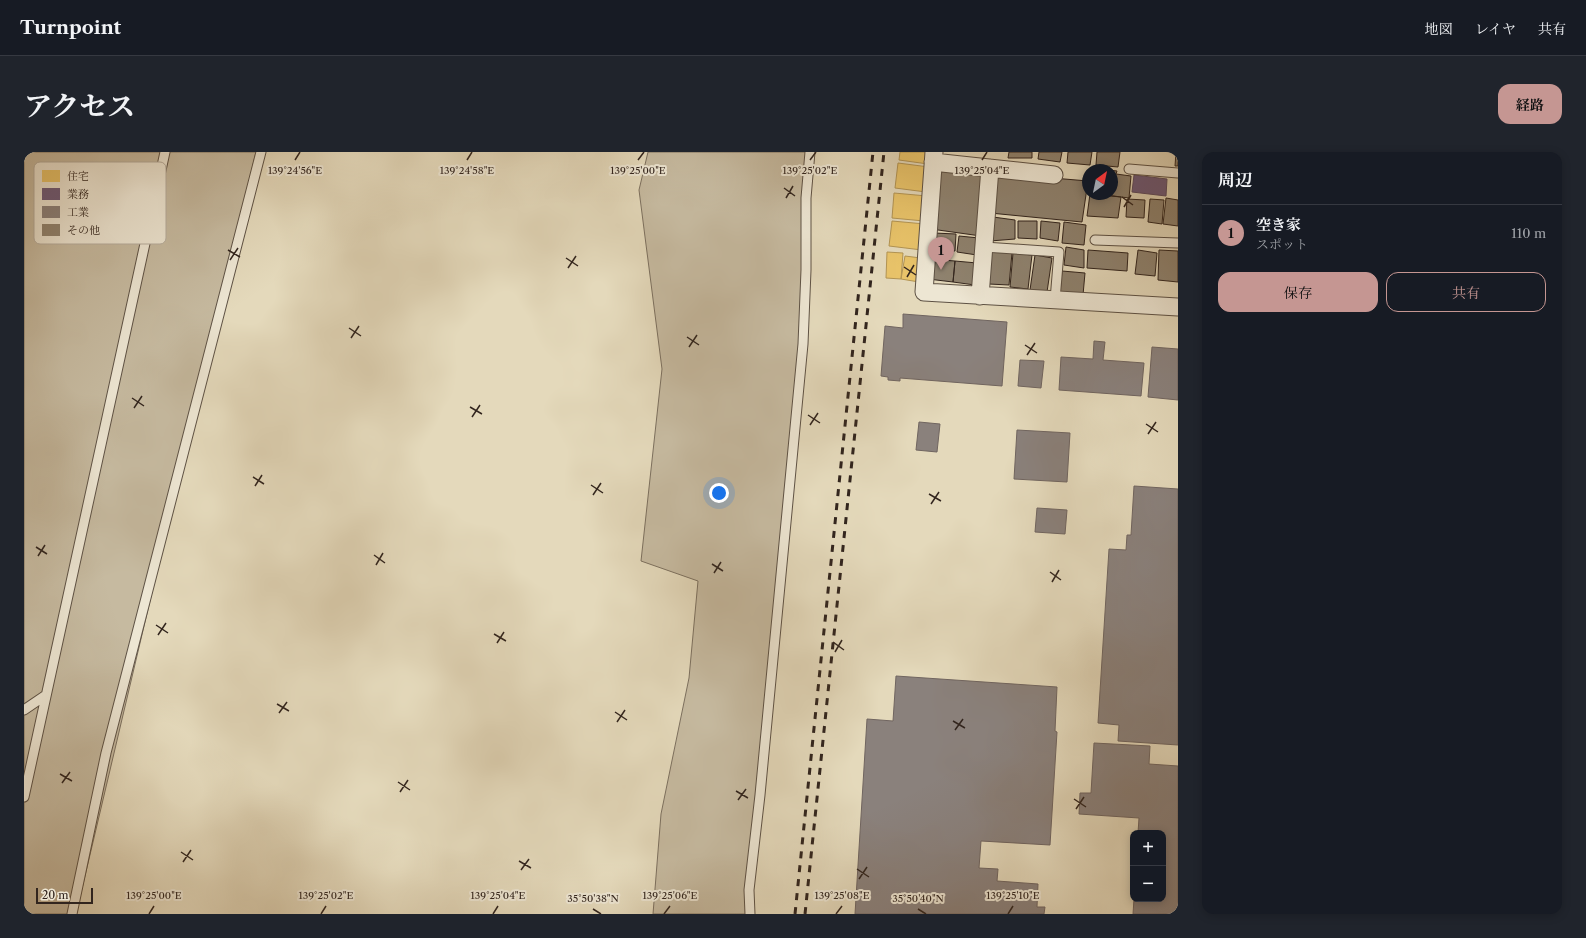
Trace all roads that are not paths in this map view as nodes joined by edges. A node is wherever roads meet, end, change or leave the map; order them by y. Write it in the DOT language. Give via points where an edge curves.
graph roads {
  1 [pos="165,152"];
  2 [pos="261,152"];
  3 [pos="810,152"];
  4 [pos="933,157"];
  5 [pos="163,162"];
  6 [pos="990,168"];
  7 [pos="1129,169"];
  8 [pos="1178,173"];
  9 [pos="1054,175"];
  10 [pos="1095,240"];
  11 [pos="1178,243"];
  12 [pos="145,244"];
  13 [pos="984,247"];
  14 [pos="980,296"];
  15 [pos="1055,300"];
  16 [pos="1178,307"];
  17 [pos="46,695"];
  18 [pos="24,710"];
  19 [pos="24,797"];
  20 [pos="72,914"];
  21 [pos="750,914"];
  1 -- 5 [label="lane"];
  2 -- 20 [label="lane" via="108,745"];
  3 -- 21 [label="lane" via="806,198 803,344 750,890"];
  4 -- 6 [label="street"];
  4 -- 14 [label="street" via="924,292"];
  6 -- 9 [label="street"];
  6 -- 13 [label="street"];
  7 -- 8 [label="lane"];
  10 -- 11 [label="lane"];
  12 -- 17 [label="lane"];
  13 -- 14 [label="street"];
  13 -- 15 [label="lane" via="1059,252"];
  14 -- 15 [label="street"];
  15 -- 16 [label="street"];
  17 -- 18 [label="lane"];
  17 -- 19 [label="lane"];
}
